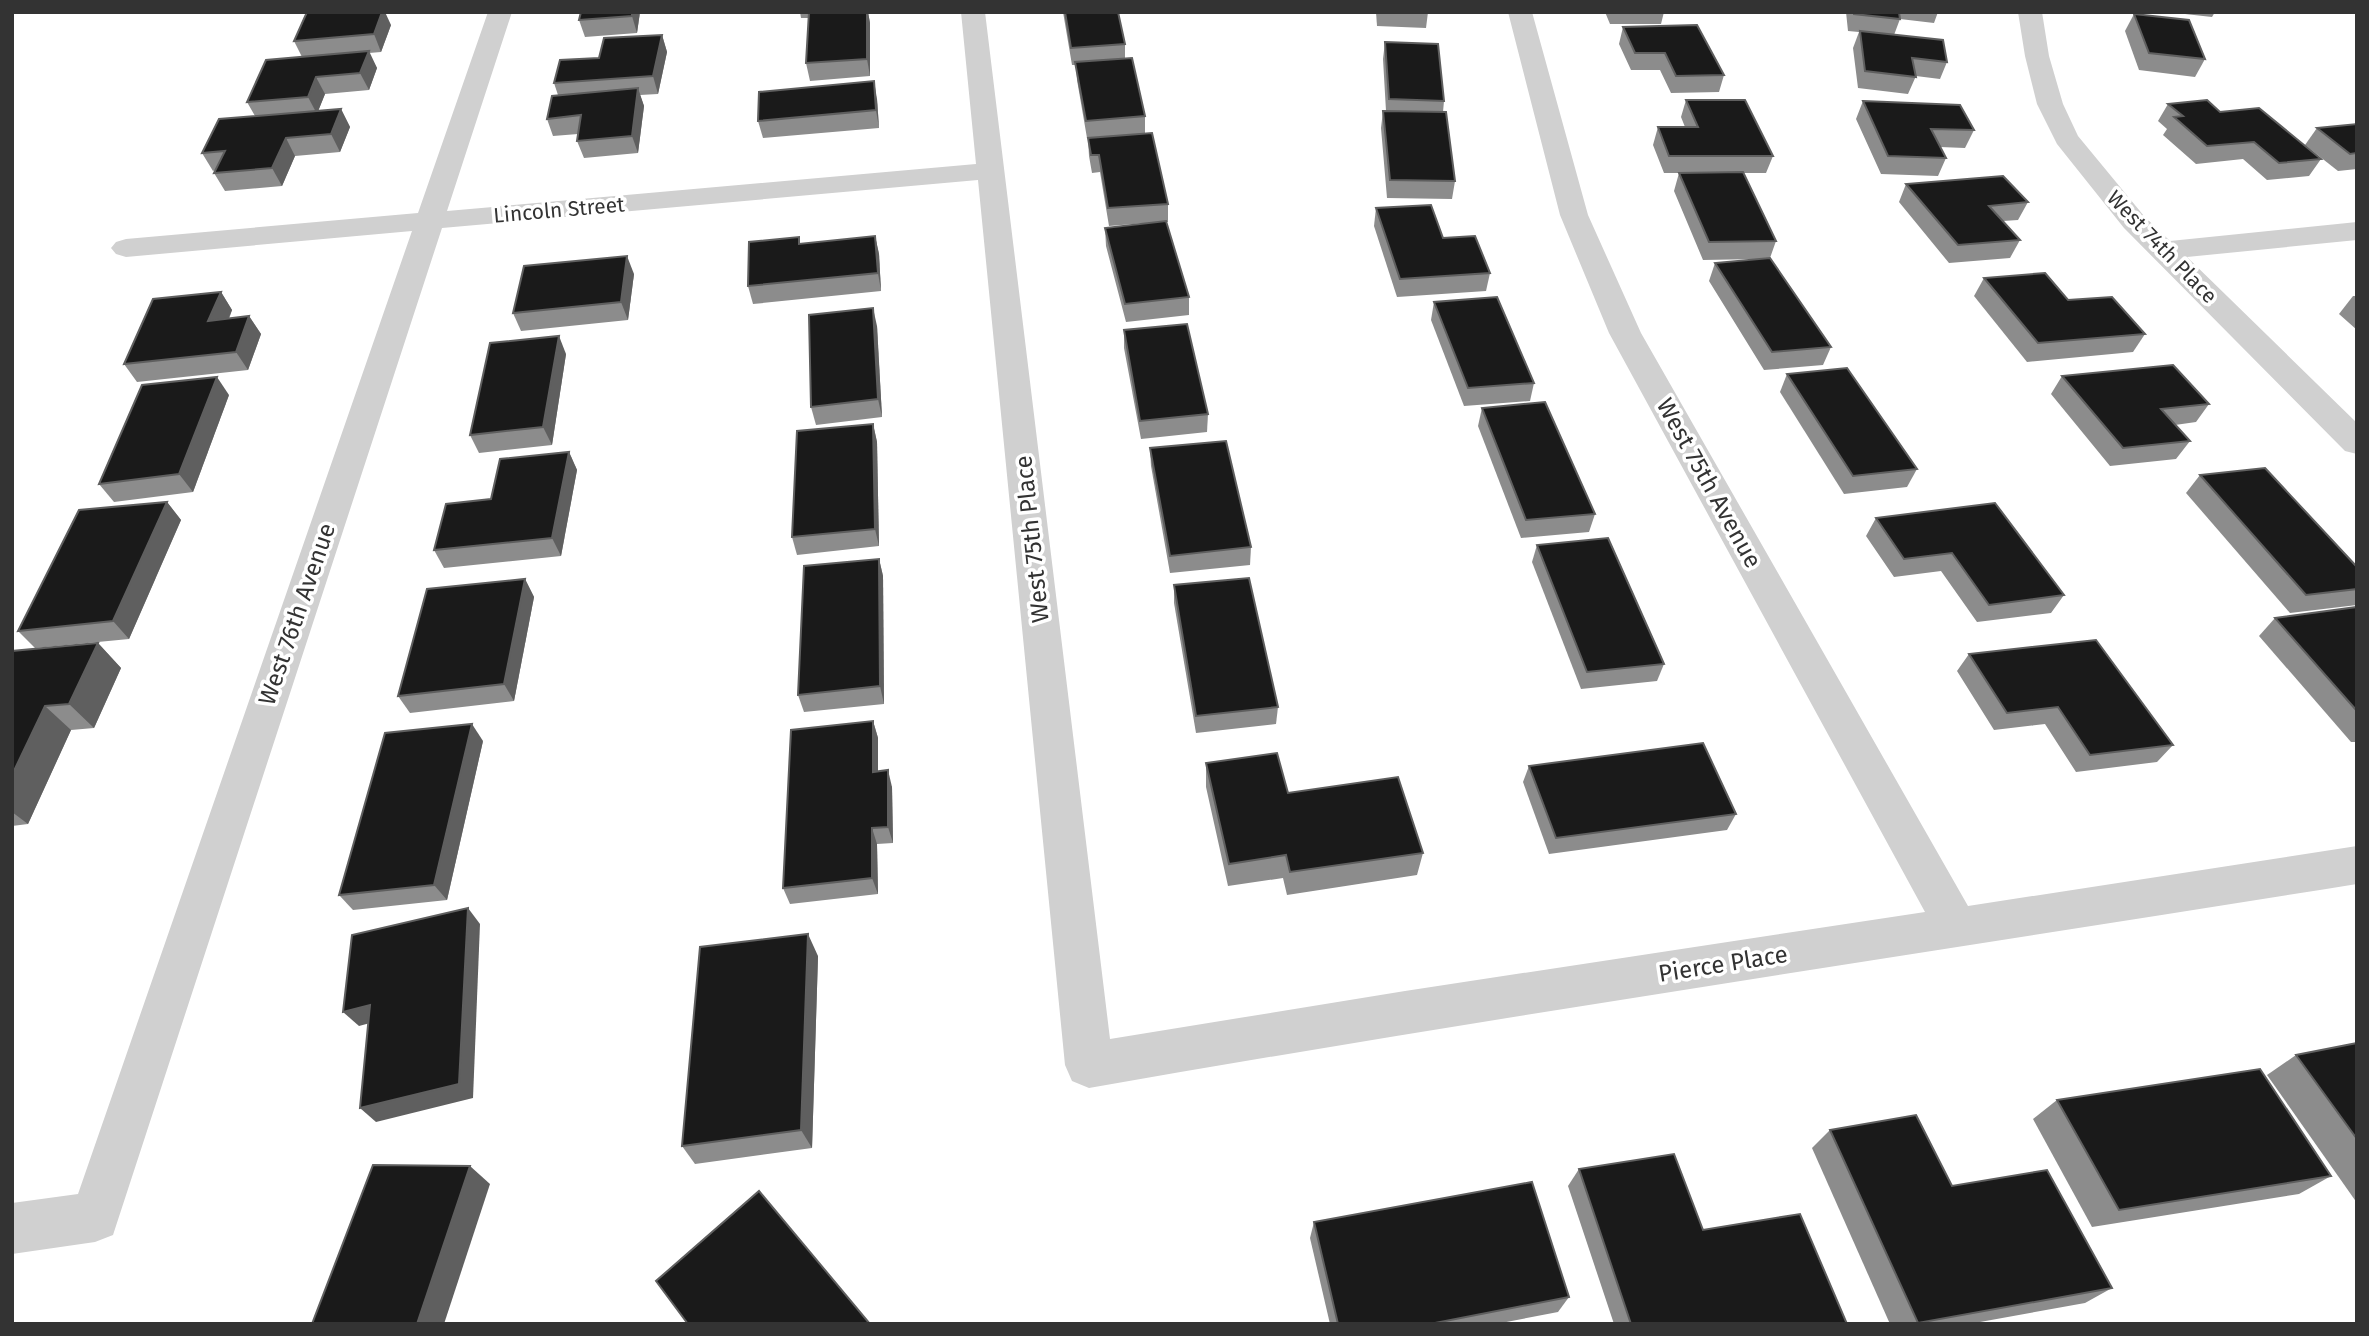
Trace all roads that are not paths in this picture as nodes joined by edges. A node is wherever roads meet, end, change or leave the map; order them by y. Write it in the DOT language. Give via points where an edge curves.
graph roads {
  1 [pos="500,12"];
  2 [pos="973,12"];
  3 [pos="1520,12"];
  4 [pos="2030,12"];
  5 [pos="992,171"];
  6 [pos="428,221"];
  7 [pos="2357,231"];
  8 [pos="126,248"];
  9 [pos="2163,251"];
  10 [pos="2357,443"];
  11 [pos="2357,865"];
  12 [pos="1958,929"];
  13 [pos="1089,1065"];
  14 [pos="12,1229"];
  1 -- 6 [label="street, West 76th Avenue"];
  2 -- 5 [label="street, West 75th Place"];
  3 -- 12 [label="street, West 75th Avenue" via="1574,215 1625,333"];
  4 -- 9 [label="street, West 74th Place" via="2036,56 2066,138"];
  5 -- 6 [label="street, Lincoln Street"];
  5 -- 13 [label="street, West 75th Place"];
  6 -- 8 [label="street, Lincoln Street"];
  6 -- 14 [label="street, West 76th Avenue" via="95,1217"];
  7 -- 9 [label="street"];
  9 -- 10 [label="street, West 74th Place"];
  11 -- 12 [label="street, Pierce Place"];
  12 -- 13 [label="street, Pierce Place" via="1290,1030"];
}
